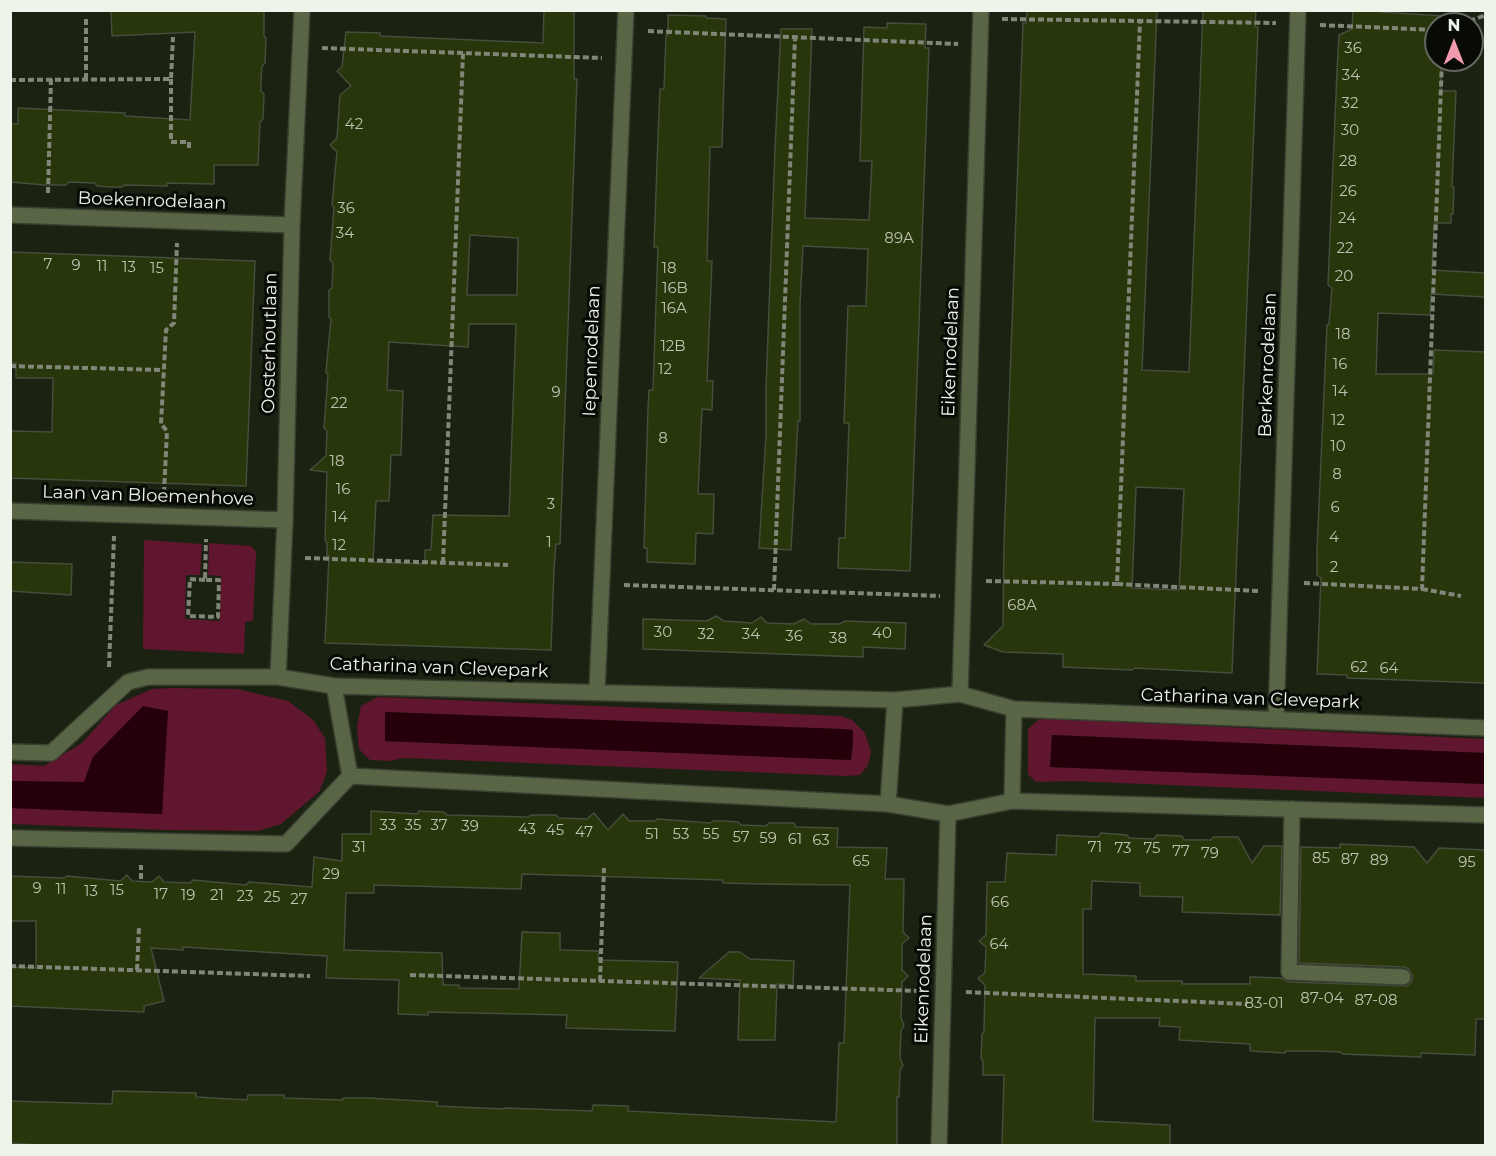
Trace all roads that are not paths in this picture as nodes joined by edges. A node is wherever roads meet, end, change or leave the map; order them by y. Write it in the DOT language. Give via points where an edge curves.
graph roads {
  1 [pos="302,10"];
  2 [pos="626,10"];
  3 [pos="981,14"];
  4 [pos="1298,17"];
  5 [pos="10,215"];
  6 [pos="292,225"];
  7 [pos="10,511"];
  8 [pos="285,520"];
  9 [pos="278,677"];
  10 [pos="334,686"];
  11 [pos="597,692"];
  12 [pos="960,694"];
  13 [pos="895,700"];
  14 [pos="1014,709"];
  15 [pos="1276,720"];
  16 [pos="1485,728"];
  17 [pos="10,752"];
  18 [pos="350,776"];
  19 [pos="1012,801"];
  20 [pos="888,804"];
  21 [pos="1292,810"];
  22 [pos="948,814"];
  23 [pos="1485,815"];
  24 [pos="10,838"];
  25 [pos="1403,977"];
  26 [pos="939,1146"];
  1 -- 6 [label="street, Oosterhoutlaan"];
  2 -- 11 [label="street, Iepenrodelaan"];
  3 -- 12 [label="street, Eikenrodelaan"];
  4 -- 15 [label="street, Berkenrodelaan"];
  5 -- 6 [label="street, Boekenrodelaan"];
  6 -- 8 [label="street, Oosterhoutlaan"];
  7 -- 8 [label="street, Laan van Bloemenhove"];
  8 -- 9 [label="street, Oosterhoutlaan"];
  9 -- 10 [label="street, Catharina van Clevepark"];
  9 -- 17 [label="street, Catharina van Clevepark" via="148,677 128,682 51,753"];
  10 -- 11 [label="street, Catharina van Clevepark"];
  10 -- 18 [label="street"];
  11 -- 13 [label="street, Catharina van Clevepark"];
  12 -- 13 [label="street, Catharina van Clevepark"];
  12 -- 14 [label="street, Catharina van Clevepark"];
  13 -- 20 [label="street"];
  14 -- 15 [label="street, Catharina van Clevepark"];
  14 -- 19 [label="street"];
  15 -- 16 [label="street, Catharina van Clevepark"];
  18 -- 20 [label="street"];
  18 -- 24 [label="street" via="286,844"];
  19 -- 21 [label="street"];
  19 -- 22 [label="street"];
  20 -- 22 [label="street"];
  21 -- 23 [label="street"];
  21 -- 25 [label="street" via="1289,972"];
  22 -- 26 [label="street, Eikenrodelaan"];
}
